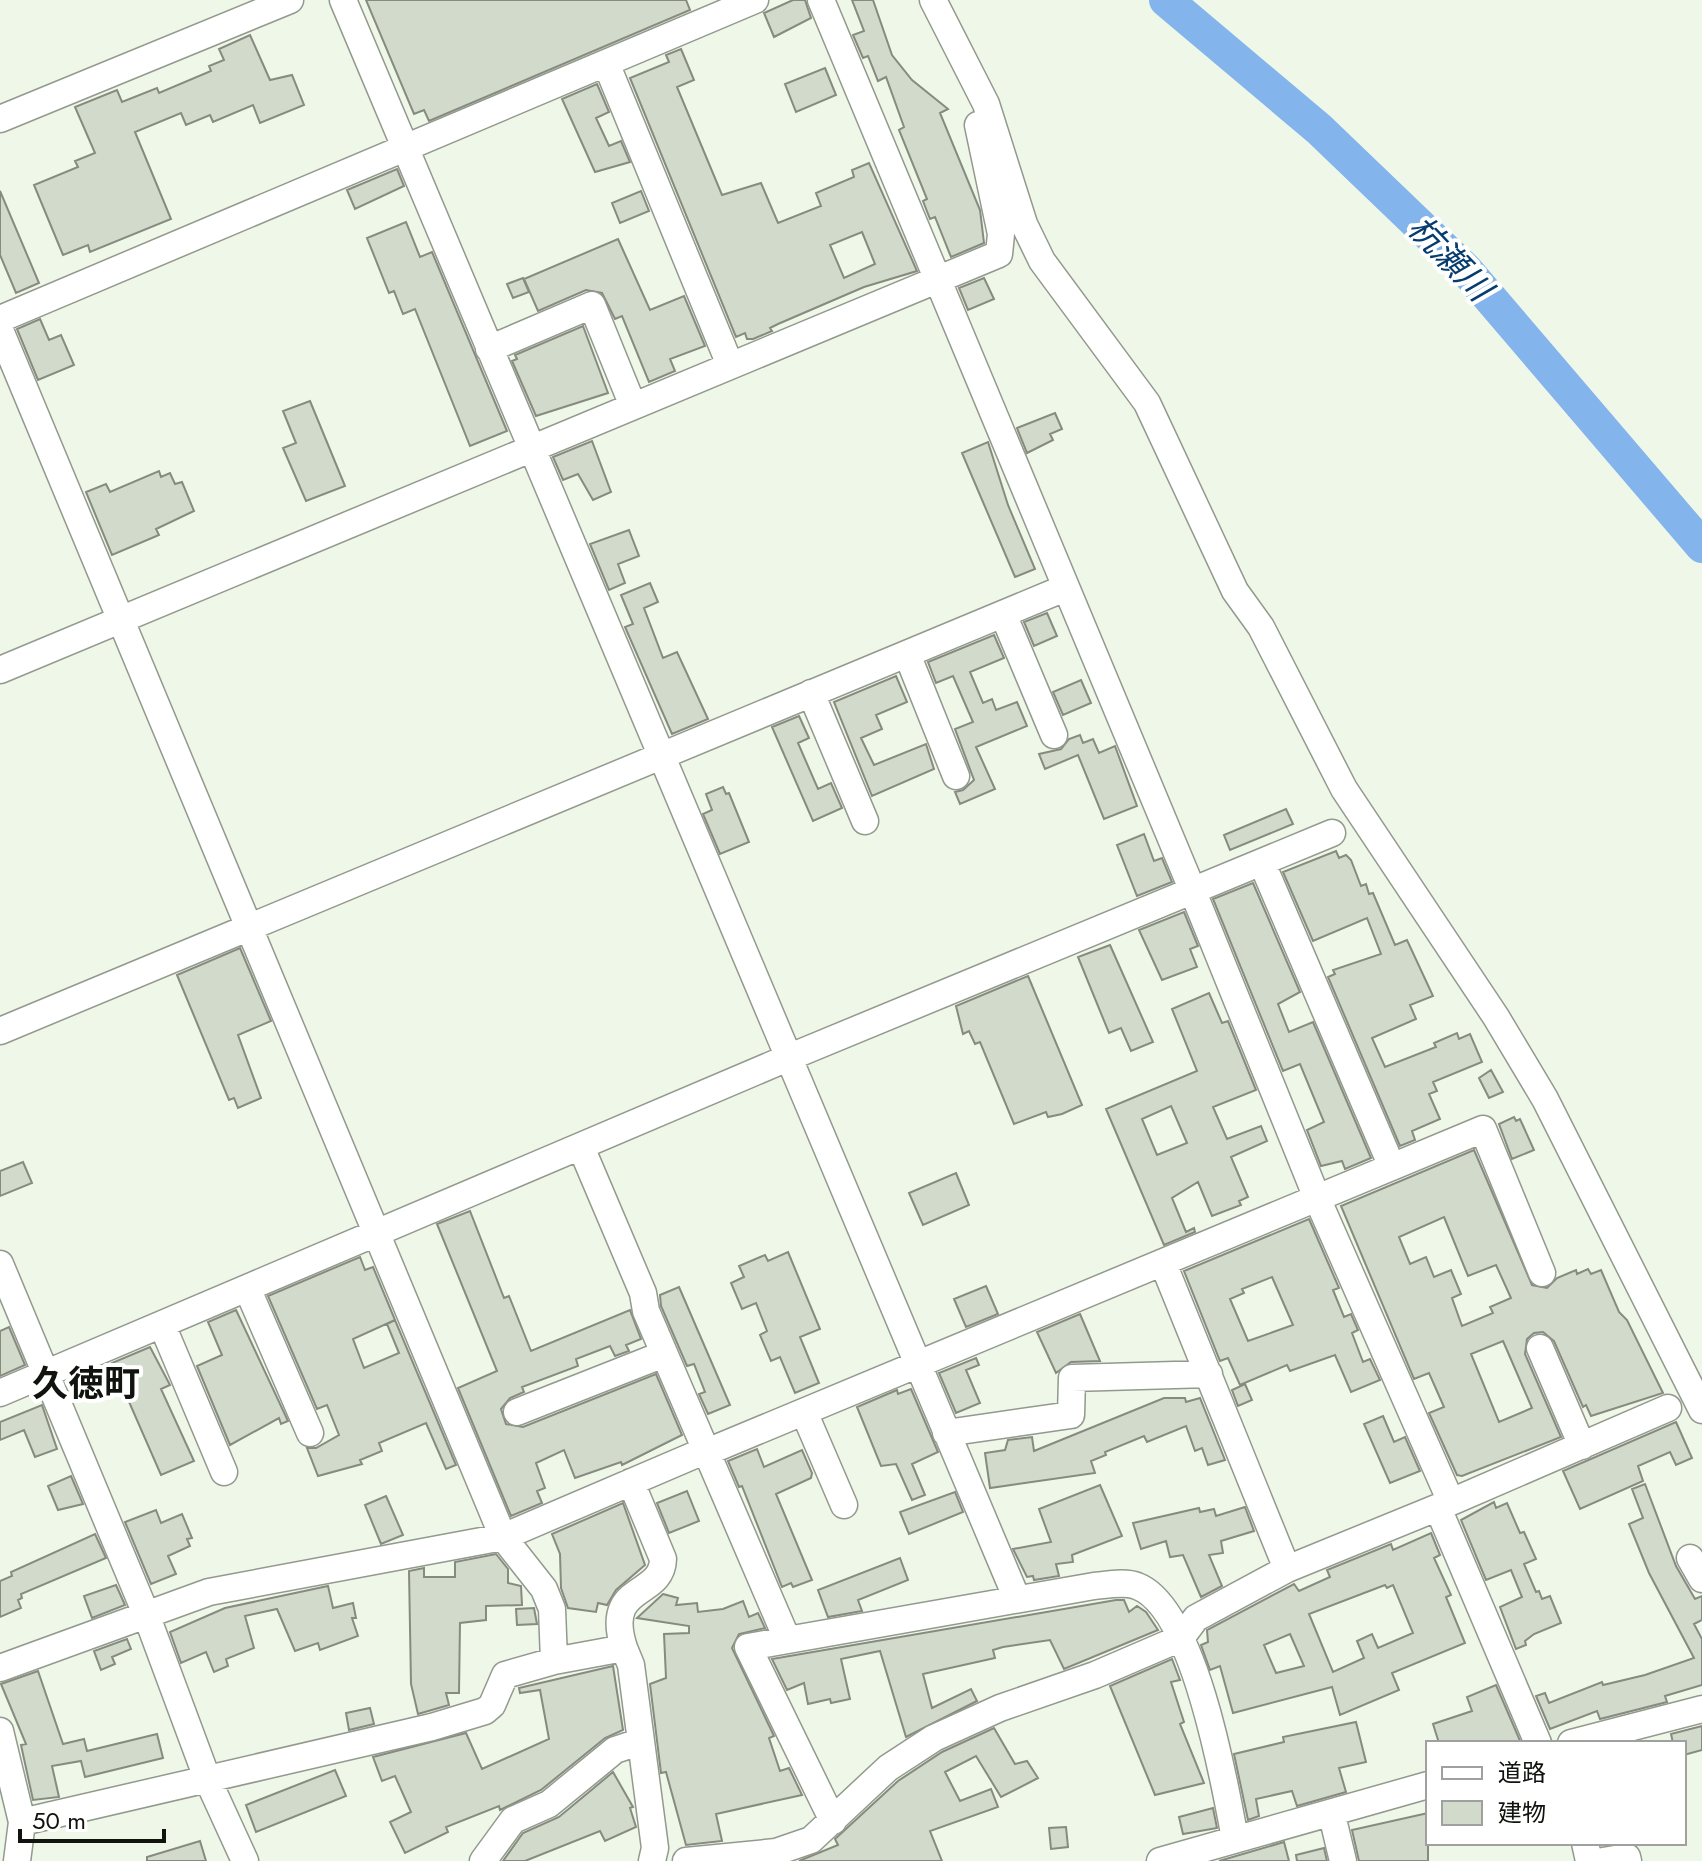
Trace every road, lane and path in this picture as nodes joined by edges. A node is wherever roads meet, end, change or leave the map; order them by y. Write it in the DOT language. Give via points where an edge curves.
graph roads {
  1 [pos="290,0"];
  2 [pos="343,0"];
  3 [pos="755,0"];
  4 [pos="821,0"];
  5 [pos="933,0"];
  6 [pos="606,63"];
  7 [pos="986,104"];
  8 [pos="0,119"];
  9 [pos="405,148"];
  10 [pos="937,279"];
  11 [pos="0,319"];
  12 [pos="0,330"];
  13 [pos="489,349"];
  14 [pos="730,365"];
  15 [pos="633,406"];
  16 [pos="531,448"];
  17 [pos="1065,588"];
  18 [pos="1003,614"];
  19 [pos="119,619"];
  20 [pos="907,654"];
  21 [pos="0,670"];
  22 [pos="811,693"];
  23 [pos="1054,735"];
  24 [pos="659,756"];
  25 [pos="956,776"];
  26 [pos="865,821"];
  27 [pos="1332,833"];
  28 [pos="1262,863"];
  29 [pos="1192,891"];
  30 [pos="249,927"];
  31 [pos="0,1031"];
  32 [pos="790,1057"];
  33 [pos="581,1147"];
  34 [pos="1392,1167"];
  35 [pos="1317,1198"];
  36 [pos="379,1235"];
  37 [pos="1163,1263"];
  38 [pos="0,1264"];
  39 [pos="1542,1273"];
  40 [pos="248,1290"];
  41 [pos="163,1327"];
  42 [pos="1540,1348"];
  43 [pos="664,1354"];
  44 [pos="918,1365"];
  45 [pos="47,1374"];
  46 [pos="1209,1374"];
  47 [pos="0,1393"];
  48 [pos="1668,1408"];
  49 [pos="1702,1410"];
  50 [pos="517,1412"];
  51 [pos="804,1412"];
  52 [pos="310,1433"];
  53 [pos="946,1433"];
  54 [pos="1582,1446"];
  55 [pos="706,1452"];
  56 [pos="224,1472"];
  57 [pos="631,1482"];
  58 [pos="844,1505"];
  59 [pos="1445,1505"];
  60 [pos="503,1537"];
  61 [pos="1287,1569"];
  62 [pos="1017,1599"];
  63 [pos="146,1614"];
  64 [pos="1181,1638"];
  65 [pos="787,1639"];
  66 [pos="624,1648"];
  67 [pos="554,1661"];
  68 [pos="0,1668"];
  69 [pos="1702,1709"];
  70 [pos="0,1731"];
  71 [pos="1537,1741"];
  72 [pos="1579,1741"];
  73 [pos="639,1742"];
  74 [pos="207,1778"];
  75 [pos="1426,1786"];
  76 [pos="1332,1815"];
  77 [pos="833,1821"];
  78 [pos="22,1822"];
  79 [pos="1235,1839"];
  80 [pos="17,1861"];
  81 [pos="245,1861"];
  82 [pos="483,1861"];
  83 [pos="652,1861"];
  84 [pos="686,1861"];
  85 [pos="1160,1861"];
  86 [pos="1343,1861"];
  87 [pos="1603,1861"];
  88 [pos="1628,1861"];
  1 -- 8 [label="street"];
  2 -- 9 [label="street"];
  3 -- 6 [label="street"];
  4 -- 10 [label="street"];
  5 -- 7 [label="street"];
  6 -- 9 [label="street"];
  6 -- 14 [label="street"];
  7 -- 10 [label="street" via="977,118 1001,234 999,254"];
  7 -- 49 [label="street" via="1024,224 1042,261 1147,403 1235,591 1261,627 1344,789 1545,1099"];
  9 -- 11 [label="street"];
  9 -- 13 [label="street"];
  10 -- 14 [label="street"];
  10 -- 17 [label="street"];
  12 -- 19 [label="street"];
  13 -- 15 [label="street" via="592,305"];
  13 -- 16 [label="street"];
  14 -- 15 [label="street"];
  15 -- 16 [label="street"];
  16 -- 19 [label="street"];
  16 -- 24 [label="street"];
  17 -- 18 [label="street"];
  17 -- 29 [label="street"];
  18 -- 20 [label="street"];
  18 -- 23 [label="street"];
  19 -- 21 [label="street"];
  19 -- 30 [label="street"];
  20 -- 22 [label="street"];
  20 -- 25 [label="street"];
  22 -- 24 [label="street"];
  22 -- 26 [label="street"];
  24 -- 30 [label="street"];
  24 -- 32 [label="street"];
  27 -- 28 [label="street"];
  28 -- 29 [label="street"];
  28 -- 34 [label="street"];
  29 -- 32 [label="street"];
  29 -- 35 [label="street"];
  30 -- 31 [label="street"];
  30 -- 36 [label="street"];
  32 -- 33 [label="street"];
  32 -- 44 [label="street"];
  33 -- 36 [label="street"];
  33 -- 43 [label="street"];
  34 -- 35 [label="street"];
  34 -- 39 [label="street" via="1483,1129"];
  35 -- 37 [label="street"];
  35 -- 59 [label="street"];
  36 -- 40 [label="street"];
  36 -- 60 [label="street"];
  37 -- 44 [label="street"];
  37 -- 46 [label="street"];
  38 -- 45 [label="street"];
  40 -- 41 [label="street"];
  40 -- 52 [label="street"];
  41 -- 45 [label="street"];
  41 -- 56 [label="street"];
  42 -- 54 [label="street"];
  43 -- 50 [label="street"];
  43 -- 55 [label="street"];
  44 -- 51 [label="street"];
  44 -- 53 [label="street"];
  45 -- 47 [label="street"];
  45 -- 63 [label="street"];
  46 -- 53 [label="street" via="1072,1378 1071,1415"];
  46 -- 61 [label="street"];
  48 -- 54 [label="street"];
  51 -- 55 [label="street"];
  51 -- 58 [label="street"];
  53 -- 62 [label="street"];
  54 -- 59 [label="street"];
  55 -- 57 [label="street"];
  55 -- 65 [label="street"];
  57 -- 60 [label="street"];
  57 -- 66 [label="street" via="663,1567 623,1605 619,1620"];
  59 -- 61 [label="street"];
  59 -- 71 [label="street"];
  60 -- 63 [label="street" via="209,1592"];
  60 -- 67 [label="street" via="544,1589 552,1609"];
  61 -- 64 [label="street" via="1196,1618"];
  62 -- 64 [label="street" via="1135,1585 1153,1596"];
  62 -- 65 [label="street"];
  63 -- 68 [label="street"];
  63 -- 74 [label="street"];
  64 -- 77 [label="street" via="934,1738 888,1768"];
  64 -- 79 [label="street" via="1219,1745"];
  65 -- 77 [label="street" via="748,1647"];
  66 -- 67 [label="street"];
  66 -- 73 [label="street" via="631,1665"];
  67 -- 74 [label="street" via="505,1675 485,1711"];
  69 -- 72 [label="street"];
  70 -- 78 [label="street"];
  73 -- 82 [label="street" via="615,1750 549,1804 513,1820"];
  73 -- 83 [label="street" via="655,1848"];
  74 -- 78 [label="street"];
  74 -- 81 [label="street"];
  75 -- 76 [label="street"];
  76 -- 79 [label="street"];
  76 -- 86 [label="street"];
  77 -- 84 [label="street" via="811,1840 776,1852"];
  78 -- 80 [label="street"];
  79 -- 85 [label="street"];
  87 -- 88 [label="street"];
}
